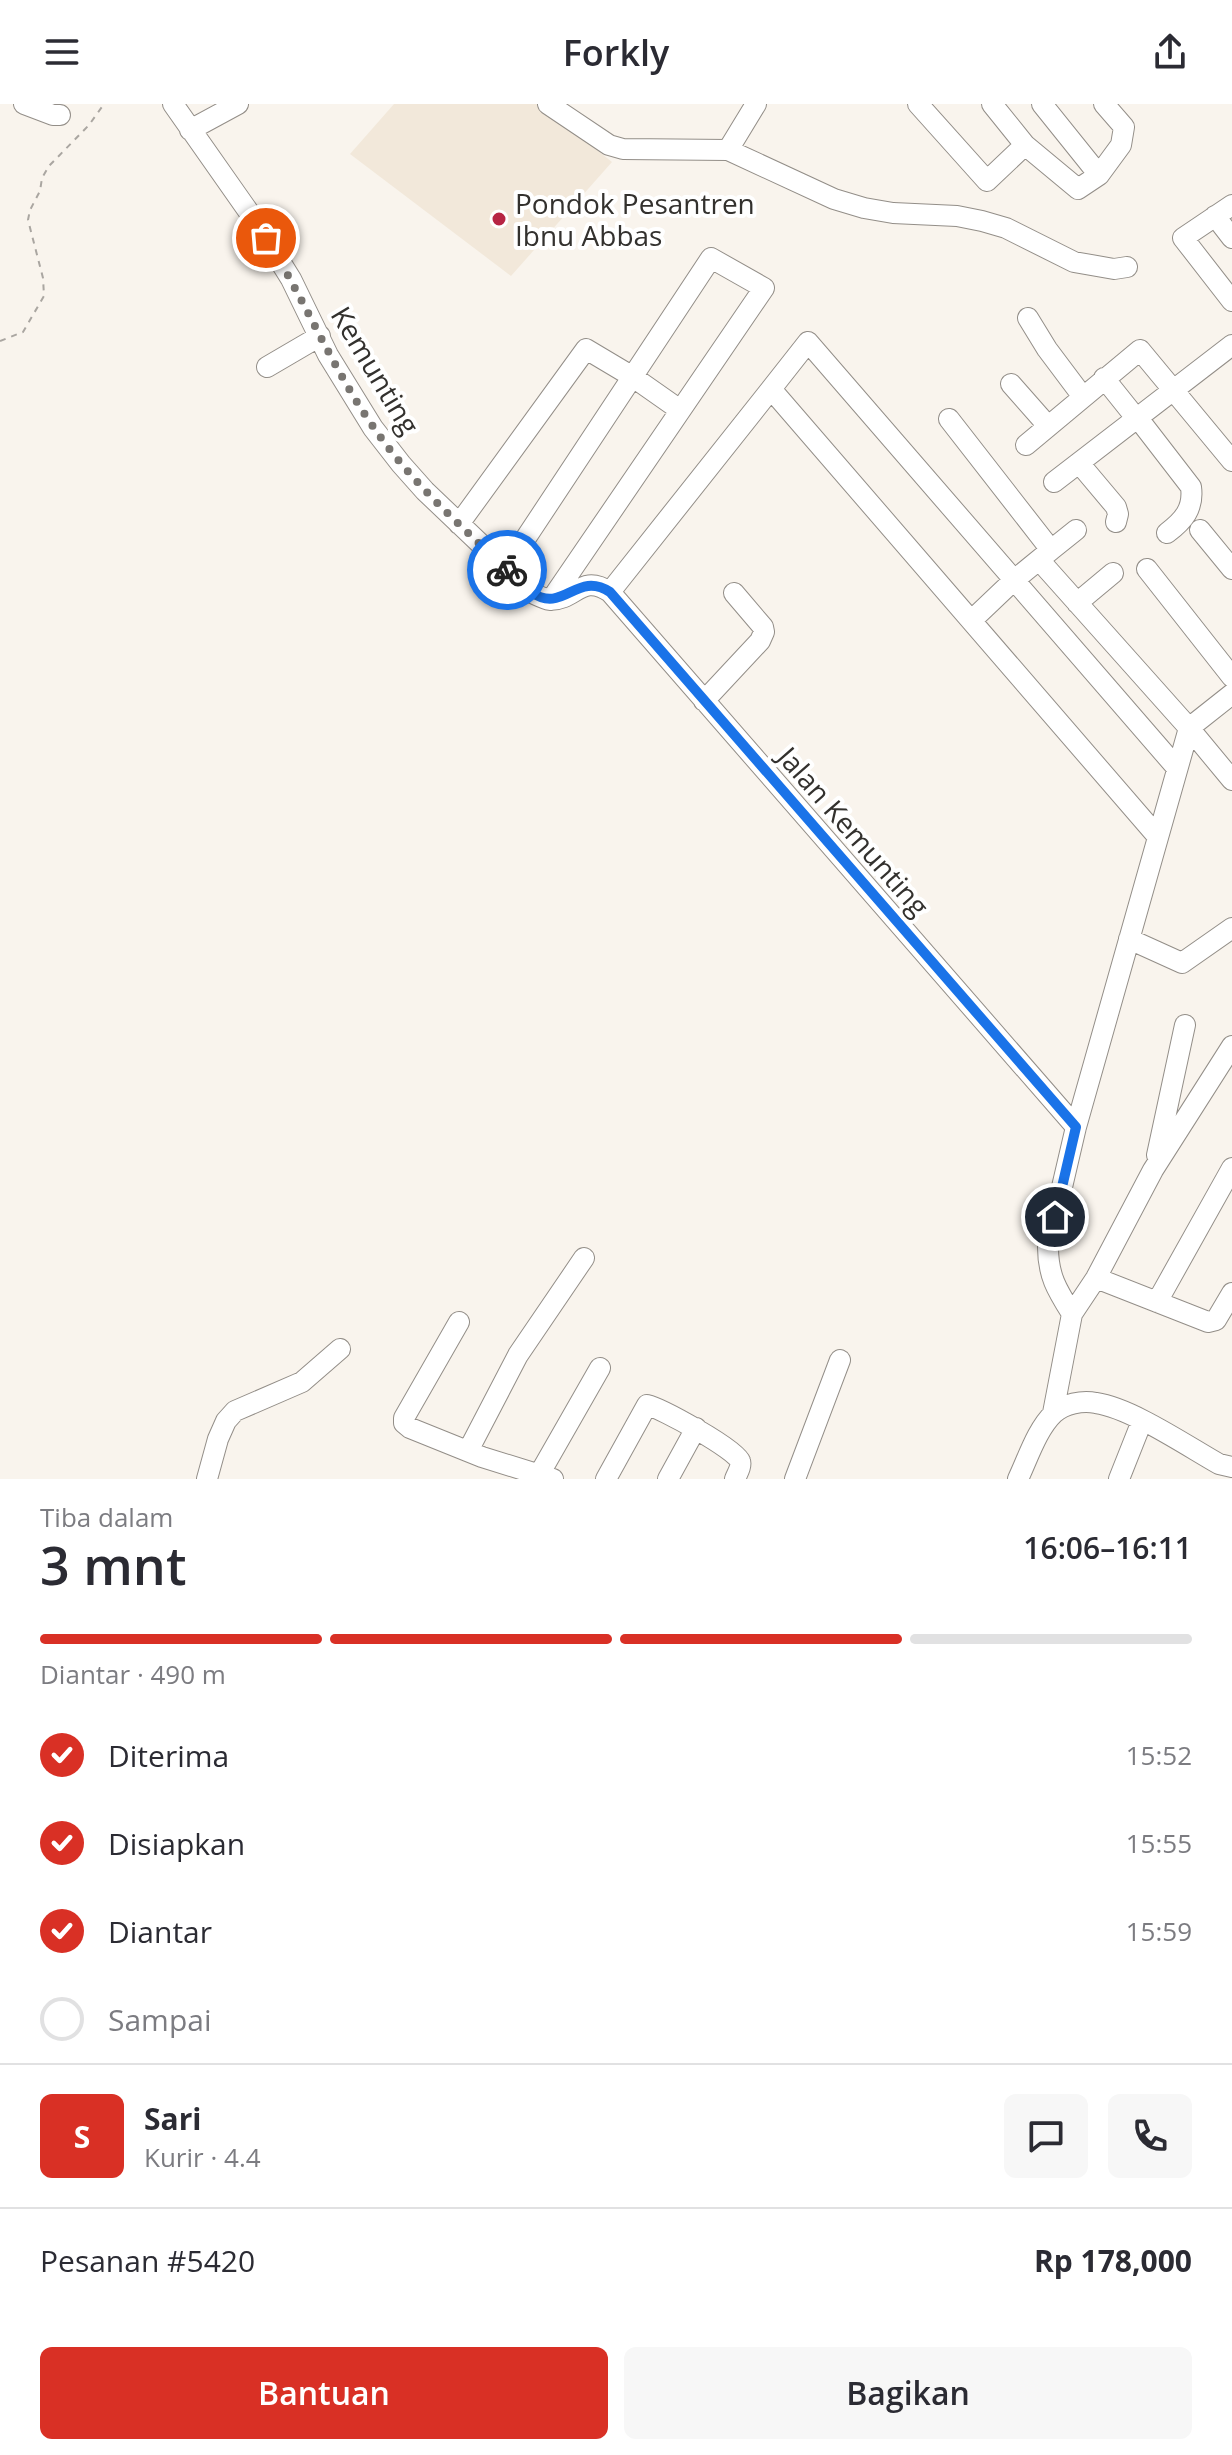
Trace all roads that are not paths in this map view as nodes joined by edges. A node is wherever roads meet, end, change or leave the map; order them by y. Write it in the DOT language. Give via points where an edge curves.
graph roads {
  1 [pos="24,104"];
  2 [pos="173,104"];
  3 [pos="238,104"];
  4 [pos="548,104"];
  5 [pos="756,104"];
  6 [pos="918,104"];
  7 [pos="992,104"];
  8 [pos="1042,104"];
  9 [pos="1104,104"];
  10 [pos="60,115"];
  11 [pos="190,130"];
  12 [pos="1025,145"];
  13 [pos="728,150"];
  14 [pos="1099,175"];
  15 [pos="1224,210"];
  16 [pos="1232,238"];
  17 [pos="1127,267"];
  18 [pos="1232,301"];
  19 [pos="1028,318"];
  20 [pos="320,336"];
  21 [pos="1232,345"];
  22 [pos="267,367"];
  23 [pos="633,377"];
  24 [pos="1104,378"];
  25 [pos="1011,384"];
  26 [pos="771,389"];
  27 [pos="1172,390"];
  28 [pos="1083,397"];
  29 [pos="680,410"];
  30 [pos="1136,418"];
  31 [pos="949,419"];
  32 [pos="1048,426"];
  33 [pos="1026,445"];
  34 [pos="1232,461"];
  35 [pos="1079,463"];
  36 [pos="1054,482"];
  37 [pos="1116,522"];
  38 [pos="459,524"];
  39 [pos="1076,530"];
  40 [pos="1200,530"];
  41 [pos="1167,533"];
  42 [pos="1046,556"];
  43 [pos="506,568"];
  44 [pos="1147,569"];
  45 [pos="1232,569"];
  46 [pos="1113,573"];
  47 [pos="1013,581"];
  48 [pos="610,592"];
  49 [pos="734,593"];
  50 [pos="551,600"];
  51 [pos="1077,603"];
  52 [pos="972,620"];
  53 [pos="1232,677"];
  54 [pos="1232,694"];
  55 [pos="704,701"];
  56 [pos="1189,728"];
  57 [pos="1176,767"];
  58 [pos="1232,780"];
  59 [pos="1158,837"];
  60 [pos="1232,928"];
  61 [pos="1129,939"];
  62 [pos="1185,1025"];
  63 [pos="1232,1046"];
  64 [pos="1076,1127"];
  65 [pos="1232,1168"];
  66 [pos="1153,1170"];
  67 [pos="584,1258"];
  68 [pos="1096,1278"];
  69 [pos="1232,1293"];
  70 [pos="1157,1302"];
  71 [pos="1072,1314"];
  72 [pos="459,1322"];
  73 [pos="340,1349"];
  74 [pos="840,1360"];
  75 [pos="600,1368"];
  76 [pos="1053,1413"];
  77 [pos="1142,1421"];
  78 [pos="696,1428"];
  79 [pos="468,1451"];
  80 [pos="1232,1467"];
  81 [pos="547,1476"];
  82 [pos="207,1479"];
  83 [pos="606,1479"];
  84 [pos="668,1479"];
  85 [pos="735,1479"];
  86 [pos="795,1479"];
  87 [pos="1018,1479"];
  88 [pos="1119,1479"];
  1 -- 10 [label="street"];
  2 -- 11 [label="street, Kemunting"];
  3 -- 11 [label="street"];
  4 -- 13 [label="street" via="623,149"];
  5 -- 13 [label="street"];
  6 -- 12 [label="street" via="987,181"];
  7 -- 12 [label="street"];
  8 -- 14 [label="street"];
  9 -- 14 [label="street" via="1124,127 1121,145"];
  11 -- 20 [label="street, Kemunting" via="268,242"];
  12 -- 14 [label="street" via="1078,189"];
  13 -- 17 [label="street" via="864,208 982,221 1074,262"];
  15 -- 16 [label="street"];
  15 -- 18 [label="street" via="1183,238"];
  19 -- 28 [label="street"];
  20 -- 22 [label="street"];
  20 -- 38 [label="street, Kemunting" via="373,428"];
  21 -- 27 [label="street"];
  23 -- 29 [label="street"];
  23 -- 29 [label="street" via="711,258 764,288"];
  23 -- 38 [label="street" via="586,349"];
  23 -- 43 [label="street"];
  24 -- 27 [label="street" via="1140,350"];
  24 -- 28 [label="street"];
  24 -- 30 [label="street"];
  25 -- 32 [label="street"];
  26 -- 47 [label="street" via="808,342"];
  26 -- 48 [label="street"];
  26 -- 52 [label="street"];
  27 -- 30 [label="street"];
  27 -- 34 [label="street"];
  28 -- 32 [label="street"];
  29 -- 50 [label="street"];
  30 -- 35 [label="street"];
  30 -- 41 [label="street" via="1191,487 1187,513"];
  31 -- 42 [label="street"];
  32 -- 33 [label="street"];
  35 -- 36 [label="street"];
  35 -- 37 [label="street" via="1116,507"];
  38 -- 43 [label="street, Kemunting"];
  39 -- 42 [label="street"];
  40 -- 45 [label="street"];
  42 -- 47 [label="street"];
  42 -- 51 [label="street"];
  43 -- 50 [label="street, Kemunting" via="532,593"];
  44 -- 53 [label="street"];
  46 -- 51 [label="street"];
  47 -- 52 [label="street"];
  47 -- 57 [label="street"];
  48 -- 50 [label="street" via="596,584 584,585"];
  48 -- 55 [label="street, Jalan Kemunting"];
  49 -- 55 [label="street" via="764,632"];
  51 -- 56 [label="street"];
  52 -- 59 [label="street"];
  54 -- 56 [label="street"];
  55 -- 64 [label="street, Jalan Kemunting"];
  56 -- 57 [label="street"];
  56 -- 58 [label="street"];
  57 -- 59 [label="street"];
  59 -- 61 [label="street"];
  60 -- 61 [label="street" via="1182,963"];
  61 -- 64 [label="street"];
  62 -- 66 [label="street"];
  63 -- 66 [label="street"];
  64 -- 71 [label="street" via="1048,1247 1054,1285"];
  65 -- 70 [label="street"];
  66 -- 68 [label="street"];
  67 -- 79 [label="street" via="518,1355"];
  68 -- 70 [label="street"];
  68 -- 71 [label="street"];
  69 -- 70 [label="street" via="1211,1321"];
  71 -- 76 [label="street"];
  72 -- 79 [label="street" via="404,1423"];
  73 -- 82 [label="street" via="302,1382 235,1411 218,1439"];
  74 -- 86 [label="street"];
  75 -- 81 [label="street"];
  76 -- 77 [label="street" via="1098,1403"];
  76 -- 87 [label="street"];
  77 -- 80 [label="street"];
  77 -- 88 [label="street"];
  78 -- 83 [label="street" via="645,1406"];
  78 -- 84 [label="street"];
  78 -- 85 [label="street" via="739,1458"];
  79 -- 81 [label="street"];
}
